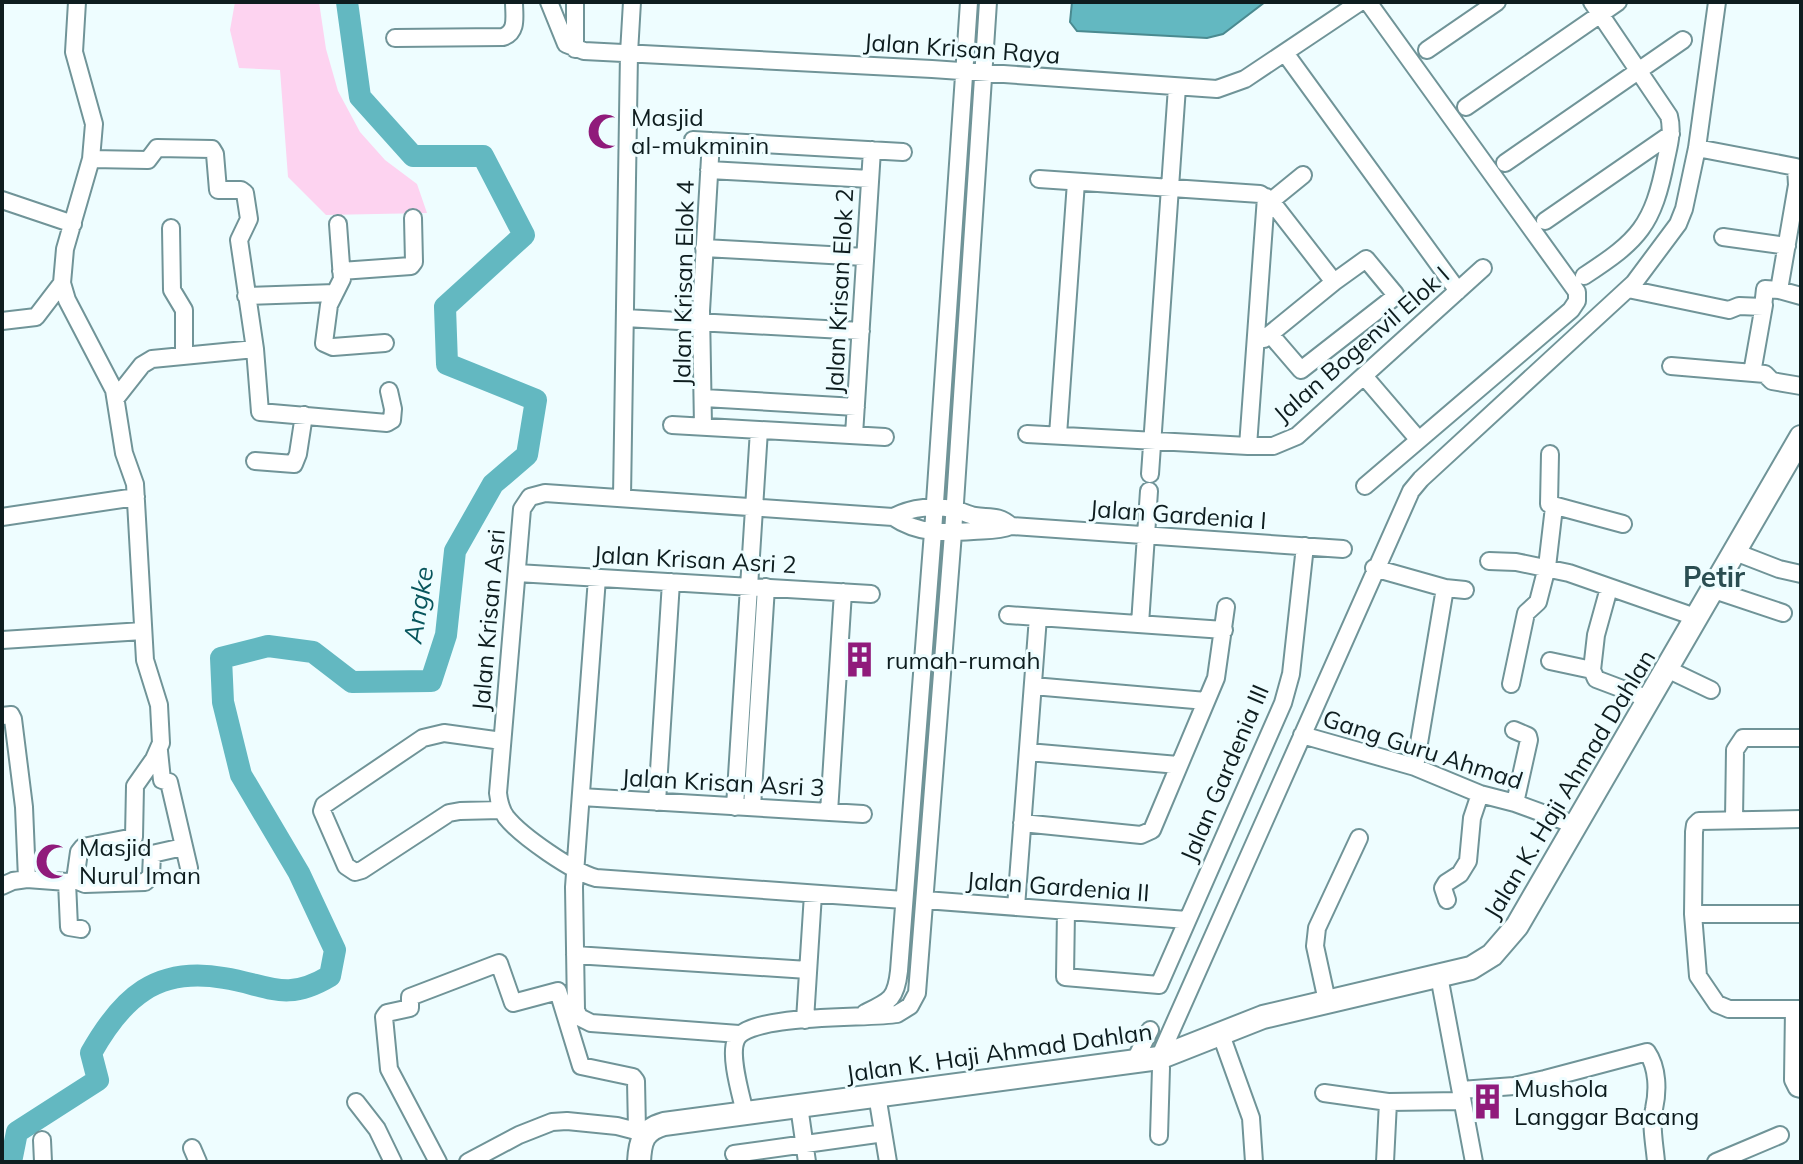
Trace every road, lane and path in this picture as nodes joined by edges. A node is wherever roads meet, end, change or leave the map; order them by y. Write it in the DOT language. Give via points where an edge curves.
graph roads {
  1 [pos="77,2"];
  2 [pos="514,2"];
  3 [pos="575,2"];
  4 [pos="632,2"];
  5 [pos="969,2"];
  6 [pos="988,2"];
  7 [pos="1360,2"];
  8 [pos="1368,2"];
  9 [pos="1497,2"];
  10 [pos="1618,2"];
  11 [pos="1717,2"];
  12 [pos="1596,8"];
  13 [pos="552,10"];
  14 [pos="395,38"];
  15 [pos="1683,40"];
  16 [pos="575,49"];
  17 [pos="1427,50"];
  18 [pos="629,53"];
  19 [pos="1285,53"];
  20 [pos="964,71"];
  21 [pos="1639,71"];
  22 [pos="983,73"];
  23 [pos="1177,87"];
  24 [pos="1466,107"];
  25 [pos="1671,134"];
  26 [pos="1697,148"];
  27 [pos="872,150"];
  28 [pos="903,152"];
  29 [pos="91,159"];
  30 [pos="1505,163"];
  31 [pos="709,170"];
  32 [pos="1303,175"];
  33 [pos="870,179"];
  34 [pos="1039,179"];
  35 [pos="1076,182"];
  36 [pos="1799,185"];
  37 [pos="1170,188"];
  38 [pos="1268,199"];
  39 [pos="2,200"];
  40 [pos="413,218"];
  41 [pos="1545,221"];
  42 [pos="73,224"];
  43 [pos="338,224"];
  44 [pos="171,228"];
  45 [pos="1723,237"];
  46 [pos="1787,246"];
  47 [pos="704,248"];
  48 [pos="865,257"];
  49 [pos="1483,268"];
  50 [pos="341,271"];
  51 [pos="1584,276"];
  52 [pos="1334,282"];
  53 [pos="62,283"];
  54 [pos="1628,289"];
  55 [pos="1779,290"];
  56 [pos="1458,291"];
  57 [pos="335,293"];
  58 [pos="246,296"];
  59 [pos="1801,296"];
  60 [pos="1764,305"];
  61 [pos="625,318"];
  62 [pos="2,321"];
  63 [pos="702,323"];
  64 [pos="861,331"];
  65 [pos="1270,334"];
  66 [pos="385,343"];
  67 [pos="1254,347"];
  68 [pos="255,349"];
  69 [pos="184,354"];
  70 [pos="1671,366"];
  71 [pos="1752,373"];
  72 [pos="1364,376"];
  73 [pos="1801,386"];
  74 [pos="389,391"];
  75 [pos="116,398"];
  76 [pos="704,398"];
  77 [pos="856,407"];
  78 [pos="304,415"];
  79 [pos="672,425"];
  80 [pos="703,426"];
  81 [pos="759,430"];
  82 [pos="1027,434"];
  83 [pos="854,435"];
  84 [pos="1058,435"];
  85 [pos="885,437"];
  86 [pos="1801,437"];
  87 [pos="1418,439"];
  88 [pos="1152,441"];
  89 [pos="1248,446"];
  90 [pos="1550,454"];
  91 [pos="255,461"];
  92 [pos="1365,486"];
  93 [pos="136,497"];
  94 [pos="622,497"];
  95 [pos="754,507"];
  96 [pos="1554,507"];
  97 [pos="934,508"];
  98 [pos="954,509"];
  99 [pos="2,517"];
  100 [pos="893,517"];
  101 [pos="974,523"];
  102 [pos="1623,524"];
  103 [pos="933,532"];
  104 [pos="953,533"];
  105 [pos="1146,536"];
  106 [pos="1305,546"];
  107 [pos="1343,549"];
  108 [pos="1735,552"];
  109 [pos="1489,561"];
  110 [pos="1547,567"];
  111 [pos="1374,568"];
  112 [pos="517,573"];
  113 [pos="1801,574"];
  114 [pos="597,578"];
  115 [pos="671,582"];
  116 [pos="758,587"];
  117 [pos="1445,588"];
  118 [pos="1609,588"];
  119 [pos="1465,590"];
  120 [pos="1714,590"];
  121 [pos="843,592"];
  122 [pos="871,594"];
  123 [pos="1226,607"];
  124 [pos="1783,613"];
  125 [pos="1008,615"];
  126 [pos="1038,617"];
  127 [pos="1698,618"];
  128 [pos="1140,624"];
  129 [pos="1224,630"];
  130 [pos="143,631"];
  131 [pos="2,640"];
  132 [pos="1550,661"];
  133 [pos="1667,669"];
  134 [pos="1592,670"];
  135 [pos="1511,684"];
  136 [pos="1033,686"];
  137 [pos="1711,690"];
  138 [pos="1649,699"];
  139 [pos="1206,701"];
  140 [pos="2,716"];
  141 [pos="1514,730"];
  142 [pos="1302,735"];
  143 [pos="1801,738"];
  144 [pos="502,741"];
  145 [pos="159,751"];
  146 [pos="1028,752"];
  147 [pos="1178,765"];
  148 [pos="1415,767"];
  149 [pos="1480,794"];
  150 [pos="581,797"];
  151 [pos="657,802"];
  152 [pos="1515,803"];
  153 [pos="744,807"];
  154 [pos="501,810"];
  155 [pos="829,812"];
  156 [pos="863,814"];
  157 [pos="1734,819"];
  158 [pos="1801,819"];
  159 [pos="1022,823"];
  160 [pos="1575,825"];
  161 [pos="1359,838"];
  162 [pos="183,847"];
  163 [pos="189,868"];
  164 [pos="575,870"];
  165 [pos="27,879"];
  166 [pos="71,881"];
  167 [pos="2,886"];
  168 [pos="813,894"];
  169 [pos="904,900"];
  170 [pos="925,900"];
  171 [pos="1447,900"];
  172 [pos="1016,907"];
  173 [pos="1066,911"];
  174 [pos="1693,914"];
  175 [pos="1801,914"];
  176 [pos="1187,920"];
  177 [pos="81,929"];
  178 [pos="575,955"];
  179 [pos="808,970"];
  180 [pos="1439,976"];
  181 [pos="1327,1001"];
  182 [pos="1798,1009"];
  183 [pos="860,1015"];
  184 [pos="805,1020"];
  185 [pos="1150,1030"];
  186 [pos="1220,1032"];
  187 [pos="739,1034"];
  188 [pos="1148,1059"];
  189 [pos="1801,1089"];
  190 [pos="1324,1093"];
  191 [pos="1462,1095"];
  192 [pos="356,1102"];
  193 [pos="878,1102"];
  194 [pos="1388,1102"];
  195 [pos="745,1113"];
  196 [pos="800,1113"];
  197 [pos="641,1131"];
  198 [pos="877,1134"];
  199 [pos="1780,1135"];
  200 [pos="1159,1136"];
  201 [pos="42,1140"];
  202 [pos="805,1144"];
  203 [pos="734,1154"];
  204 [pos="43,1162"];
  205 [pos="393,1162"];
  206 [pos="438,1162"];
  207 [pos="468,1162"];
  208 [pos="639,1162"];
  209 [pos="807,1162"];
  210 [pos="888,1162"];
  211 [pos="1254,1162"];
  212 [pos="1385,1162"];
  213 [pos="1474,1162"];
  214 [pos="1656,1162"];
  215 [pos="1716,1162"];
  1 -- 29 [label="street" via="74,52 92,111"];
  2 -- 14 [label="street" via="514,28 503,37"];
  3 -- 16 [label="street"];
  4 -- 18 [label="street"];
  5 -- 20 [label="street"];
  6 -- 22 [label="street"];
  7 -- 19 [label="street, Jalan Krisan Raya"];
  8 -- 87 [label="street" via="1577,292 1571,310"];
  9 -- 17 [label="street"];
  10 -- 12 [label="street"];
  11 -- 26 [label="street"];
  12 -- 21 [label="street"];
  12 -- 24 [label="street"];
  13 -- 16 [label="street" via="566,44"];
  15 -- 21 [label="street"];
  16 -- 18 [label="street, Jalan Krisan Raya"];
  18 -- 20 [label="street, Jalan Krisan Raya"];
  18 -- 61 [label="street"];
  19 -- 23 [label="street, Jalan Krisan Raya" via="1227,87"];
  19 -- 56 [label="street"];
  20 -- 22 [label="street, Jalan Krisan Raya"];
  20 -- 97 [label="street"];
  21 -- 25 [label="street" via="1669,116"];
  21 -- 30 [label="street"];
  22 -- 23 [label="street, Jalan Krisan Raya"];
  22 -- 98 [label="street"];
  23 -- 37 [label="street"];
  25 -- 41 [label="street"];
  25 -- 51 [label="street" via="1650,218 1623,250"];
  26 -- 36 [label="street" via="1796,167"];
  26 -- 54 [label="street" via="1682,217"];
  27 -- 28 [label="street"];
  27 -- 31 [label="street, Jalan Krisan Elok 4" via="702,141"];
  27 -- 33 [label="street, Jalan Krisan Elok 2"];
  29 -- 42 [label="street"];
  29 -- 58 [label="street" via="148,160 157,148 214,150 218,190 241,190 247,197 249,219 239,240"];
  31 -- 33 [label="street"];
  31 -- 47 [label="street, Jalan Krisan Elok 4"];
  32 -- 38 [label="street"];
  33 -- 48 [label="street, Jalan Krisan Elok 2"];
  34 -- 35 [label="street"];
  35 -- 37 [label="street"];
  35 -- 84 [label="street"];
  36 -- 46 [label="street"];
  37 -- 38 [label="street"];
  37 -- 88 [label="street"];
  38 -- 52 [label="street"];
  38 -- 67 [label="street"];
  39 -- 42 [label="street"];
  40 -- 50 [label="street" via="411,266"];
  42 -- 53 [label="street"];
  43 -- 50 [label="street"];
  44 -- 69 [label="street" via="172,290 184,310"];
  45 -- 46 [label="street"];
  46 -- 55 [label="street"];
  47 -- 48 [label="street"];
  47 -- 63 [label="street, Jalan Krisan Elok 4"];
  48 -- 64 [label="street, Jalan Krisan Elok 2"];
  49 -- 56 [label="street, Jalan Bogenvil Elok I"];
  50 -- 57 [label="street"];
  52 -- 65 [label="street"];
  52 -- 65 [label="street" via="1366,259 1395,294 1301,370"];
  53 -- 62 [label="street" via="36,317"];
  53 -- 75 [label="street"];
  54 -- 60 [label="street" via="1729,310"];
  54 -- 111 [label="street" via="1416,485"];
  55 -- 59 [label="street"];
  55 -- 60 [label="street" via="1765,289"];
  56 -- 72 [label="street, Jalan Bogenvil Elok I"];
  57 -- 58 [label="street"];
  57 -- 66 [label="street" via="325,345"];
  58 -- 68 [label="street"];
  60 -- 71 [label="street"];
  61 -- 63 [label="street"];
  61 -- 94 [label="street"];
  63 -- 64 [label="street"];
  63 -- 76 [label="street, Jalan Krisan Elok 4"];
  64 -- 77 [label="street, Jalan Krisan Elok 2"];
  65 -- 67 [label="street"];
  67 -- 89 [label="street"];
  68 -- 69 [label="street"];
  68 -- 78 [label="street" via="259,410"];
  69 -- 75 [label="street" via="147,362"];
  70 -- 71 [label="street"];
  71 -- 73 [label="street"];
  72 -- 87 [label="street"];
  72 -- 89 [label="street, Jalan Bogenvil Elok I" via="1289,441"];
  74 -- 78 [label="street" via="393,412 388,422"];
  75 -- 93 [label="street"];
  76 -- 77 [label="street"];
  76 -- 80 [label="street, Jalan Krisan Elok 4"];
  77 -- 83 [label="street, Jalan Krisan Elok 2"];
  78 -- 91 [label="street" via="294,464"];
  79 -- 80 [label="street"];
  80 -- 81 [label="street"];
  81 -- 83 [label="street"];
  81 -- 95 [label="street"];
  82 -- 84 [label="street, Jalan Bogenvil Elok I"];
  83 -- 85 [label="street"];
  84 -- 88 [label="street, Jalan Bogenvil Elok I"];
  86 -- 108 [label="main road, Jalan K. Haji Ahmad Dahlan"];
  87 -- 92 [label="street"];
  88 -- 89 [label="street, Jalan Bogenvil Elok I"];
  88 -- 105 [label="street"];
  90 -- 96 [label="street" via="1548,502"];
  93 -- 99 [label="street"];
  93 -- 130 [label="street"];
  94 -- 95 [label="street"];
  94 -- 112 [label="street, Jalan Krisan Asri" via="530,497 522,509"];
  95 -- 100 [label="street"];
  95 -- 116 [label="street"];
  96 -- 102 [label="street"];
  96 -- 110 [label="street"];
  97 -- 98 [label="street, Jalan Gardenia I"];
  97 -- 100 [label="street, Jalan Gardenia I" via="906,510"];
  97 -- 103 [label="street"];
  98 -- 101 [label="street, Jalan Gardenia I"];
  98 -- 104 [label="street"];
  100 -- 103 [label="street, Jalan Gardenia I"];
  101 -- 104 [label="street, Jalan Gardenia I"];
  101 -- 105 [label="street, Jalan Gardenia I" via="996,517 1011,526"];
  103 -- 104 [label="street, Jalan Gardenia I"];
  103 -- 169 [label="street"];
  104 -- 170 [label="street"];
  105 -- 106 [label="street, Jalan Gardenia I"];
  105 -- 128 [label="street"];
  106 -- 107 [label="street, Jalan Gardenia I"];
  106 -- 176 [label="street, Jalan Gardenia III" via="1287,689"];
  108 -- 113 [label="street"];
  108 -- 120 [label="main road, Jalan K. Haji Ahmad Dahlan"];
  109 -- 110 [label="street"];
  110 -- 118 [label="street"];
  110 -- 135 [label="street" via="1538,602 1526,613"];
  111 -- 117 [label="street"];
  111 -- 142 [label="street"];
  112 -- 114 [label="street, Jalan Krisan Asri 2"];
  112 -- 144 [label="street, Jalan Krisan Asri"];
  114 -- 115 [label="street, Jalan Krisan Asri 2"];
  114 -- 150 [label="street"];
  115 -- 116 [label="street, Jalan Krisan Asri 2"];
  115 -- 151 [label="street"];
  116 -- 121 [label="street, Jalan Krisan Asri 2"];
  116 -- 153 [label="street"];
  117 -- 119 [label="street"];
  117 -- 148 [label="street"];
  118 -- 127 [label="street"];
  118 -- 134 [label="street"];
  120 -- 124 [label="street"];
  120 -- 127 [label="main road, Jalan K. Haji Ahmad Dahlan"];
  121 -- 122 [label="street, Jalan Krisan Asri 2"];
  121 -- 155 [label="street"];
  123 -- 129 [label="street"];
  125 -- 126 [label="street"];
  126 -- 128 [label="street"];
  126 -- 136 [label="street"];
  127 -- 133 [label="main road, Jalan K. Haji Ahmad Dahlan"];
  128 -- 129 [label="street"];
  129 -- 139 [label="street" via="1216,678"];
  130 -- 131 [label="street"];
  130 -- 145 [label="street" via="145,660 159,705"];
  132 -- 134 [label="street"];
  133 -- 137 [label="street"];
  133 -- 138 [label="main road, Jalan K. Haji Ahmad Dahlan"];
  134 -- 138 [label="street" via="1596,679"];
  136 -- 139 [label="street"];
  136 -- 146 [label="street"];
  138 -- 160 [label="main road, Jalan K. Haji Ahmad Dahlan"];
  139 -- 147 [label="street"];
  140 -- 165 [label="street" via="13,719"];
  141 -- 152 [label="street" via="1529,740"];
  142 -- 148 [label="street, Gang Guru Ahmad"];
  142 -- 188 [label="street"];
  143 -- 157 [label="street" via="1743,738 1735,750"];
  144 -- 154 [label="street, Jalan Krisan Asri"];
  144 -- 154 [label="street" via="444,733 423,738 322,811 346,866 355,872 449,813"];
  145 -- 162 [label="street" via="162,780 169,782"];
  145 -- 166 [label="street" via="135,786 134,837 83,847"];
  146 -- 147 [label="street"];
  146 -- 159 [label="street"];
  147 -- 159 [label="street" via="1147,833"];
  148 -- 149 [label="street, Gang Guru Ahmad"];
  149 -- 152 [label="street, Gang Guru Ahmad"];
  149 -- 171 [label="street" via="1468,861 1443,888"];
  150 -- 151 [label="street, Jalan Krisan Asri 3"];
  150 -- 164 [label="street"];
  151 -- 153 [label="street, Jalan Krisan Asri 3"];
  152 -- 160 [label="street, Gang Guru Ahmad"];
  153 -- 155 [label="street, Jalan Krisan Asri 3"];
  154 -- 164 [label="street" via="513,825"];
  155 -- 156 [label="street, Jalan Krisan Asri 3"];
  157 -- 158 [label="street"];
  157 -- 174 [label="street" via="1695,825"];
  159 -- 172 [label="street"];
  160 -- 180 [label="main road, Jalan K. Haji Ahmad Dahlan" via="1502,947 1471,968"];
  161 -- 181 [label="street" via="1317,928 1315,946"];
  162 -- 163 [label="street"];
  162 -- 166 [label="street" via="152,854 151,876 145,882"];
  164 -- 168 [label="street" via="596,878"];
  164 -- 178 [label="street"];
  165 -- 166 [label="street"];
  165 -- 167 [label="street"];
  166 -- 177 [label="street" via="69,927"];
  168 -- 169 [label="street"];
  168 -- 179 [label="street"];
  169 -- 170 [label="street" via="910,914"];
  169 -- 170 [label="street" via="912,884 920,884"];
  169 -- 183 [label="street" via="895,993"];
  170 -- 172 [label="street, Jalan Gardenia II"];
  170 -- 183 [label="street" via="915,1000 897,1014"];
  172 -- 173 [label="street, Jalan Gardenia II"];
  173 -- 176 [label="street, Jalan Gardenia II"];
  173 -- 176 [label="street, Jalan Gardenia III" via="1065,977 1157,986"];
  174 -- 175 [label="street"];
  174 -- 182 [label="street" via="1698,976 1717,1004 1729,1009"];
  178 -- 179 [label="street"];
  178 -- 187 [label="street" via="576,1010 584,1021"];
  179 -- 184 [label="street"];
  180 -- 181 [label="main road, Jalan K. Haji Ahmad Dahlan"];
  180 -- 191 [label="street"];
  181 -- 186 [label="main road, Jalan K. Haji Ahmad Dahlan"];
  182 -- 189 [label="street" via="1793,1080"];
  183 -- 184 [label="street"];
  184 -- 187 [label="street" via="756,1026"];
  185 -- 188 [label="street"];
  186 -- 188 [label="main road, Jalan K. Haji Ahmad Dahlan"];
  186 -- 211 [label="street" via="1251,1118"];
  187 -- 195 [label="street" via="734,1053"];
  188 -- 193 [label="main road, Jalan K. Haji Ahmad Dahlan"];
  188 -- 200 [label="street" via="1161,1068"];
  190 -- 194 [label="street"];
  191 -- 194 [label="street"];
  191 -- 213 [label="street"];
  191 -- 214 [label="street" via="1647,1052 1658,1094 1653,1109"];
  192 -- 205 [label="street"];
  193 -- 196 [label="main road, Jalan K. Haji Ahmad Dahlan"];
  193 -- 210 [label="street"];
  194 -- 212 [label="street"];
  195 -- 196 [label="main road, Jalan K. Haji Ahmad Dahlan"];
  195 -- 197 [label="main road, Jalan K. Haji Ahmad Dahlan"];
  196 -- 202 [label="street"];
  197 -- 206 [label="street" via="633,1077 581,1066 558,991 513,1003 499,963 410,997 410,1008 384,1017 389,1069"];
  197 -- 207 [label="street" via="552,1122"];
  197 -- 208 [label="main road"];
  198 -- 202 [label="street"];
  199 -- 215 [label="street"];
  201 -- 204 [label="street"];
  202 -- 203 [label="street"];
  202 -- 209 [label="street"];
}
